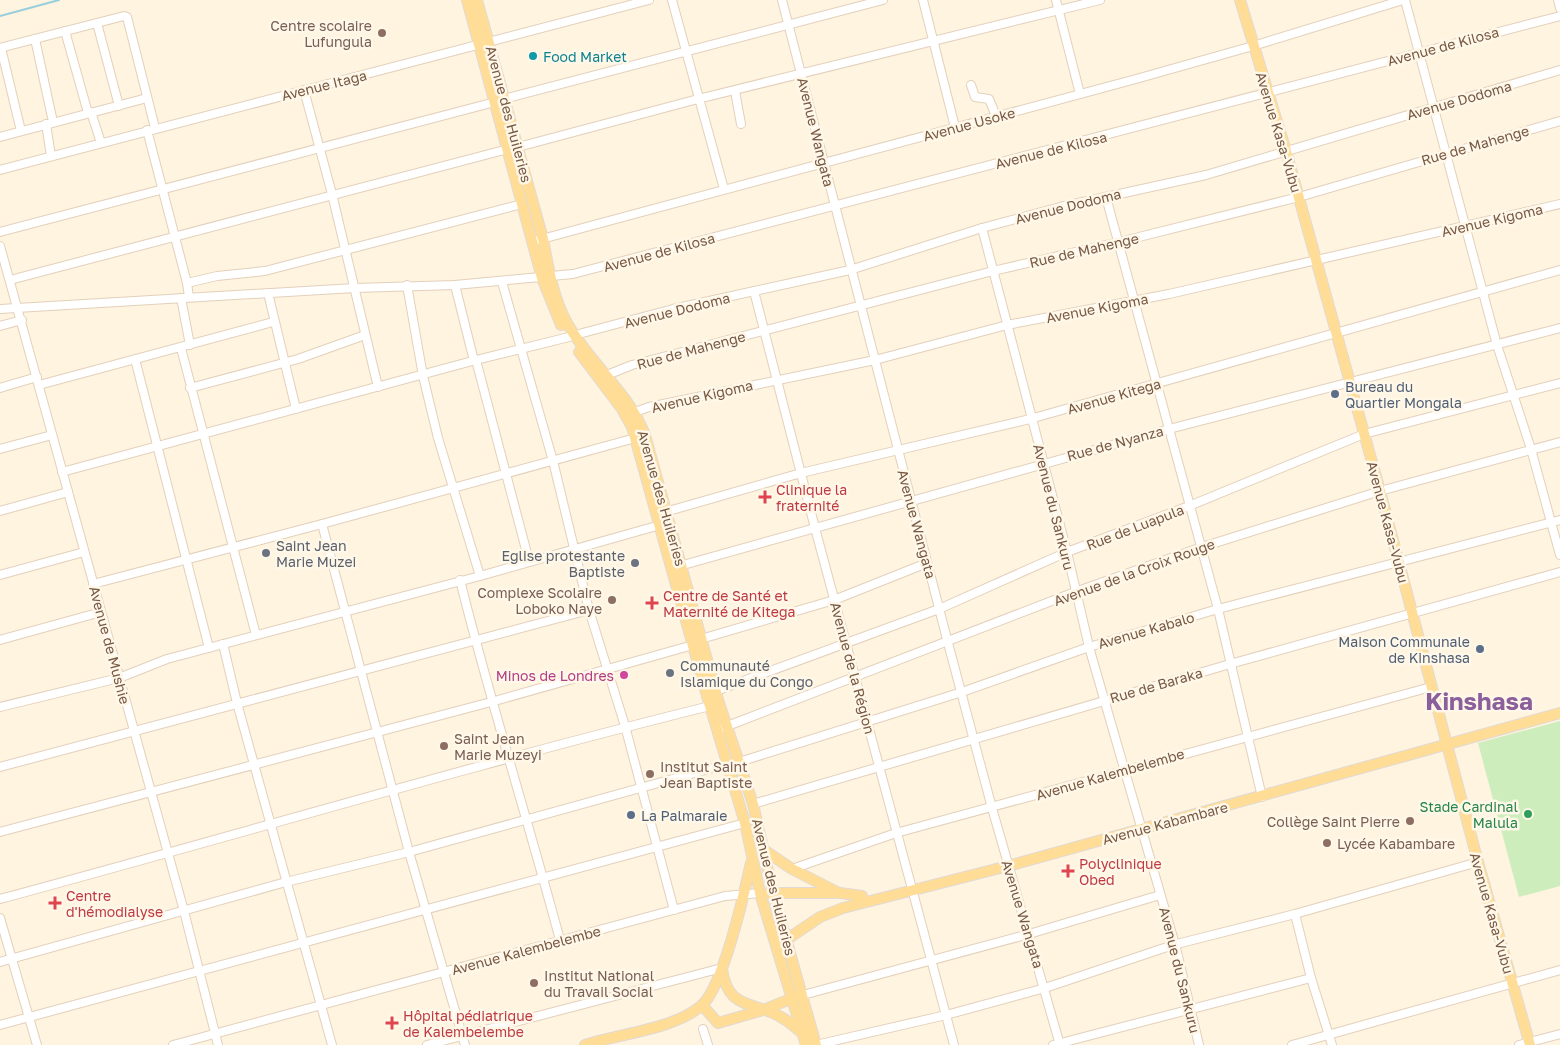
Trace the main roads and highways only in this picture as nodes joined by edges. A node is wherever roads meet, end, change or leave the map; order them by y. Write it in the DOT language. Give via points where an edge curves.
graph roads {
  1 [pos="467,0"];
  2 [pos="477,0"];
  3 [pos="1240,0"];
  4 [pos="484,44"];
  5 [pos="513,148"];
  6 [pos="538,240"];
  7 [pos="572,336"];
  8 [pos="640,436"];
  9 [pos="676,567"];
  10 [pos="697,642"];
  11 [pos="1560,713"];
  12 [pos="722,728"];
  13 [pos="1446,743"];
  14 [pos="764,850"];
  15 [pos="752,860"];
  16 [pos="760,893"];
  17 [pos="773,893"];
  18 [pos="840,893"];
  19 [pos="862,896"];
  20 [pos="787,940"];
  21 [pos="776,947"];
  22 [pos="722,968"];
  23 [pos="798,996"];
  24 [pos="702,1006"];
  25 [pos="763,1010"];
  26 [pos="802,1033"];
  27 [pos="1526,1044"];
  28 [pos="585,1045"];
  29 [pos="806,1045"];
  30 [pos="816,1045"];
  1 -- 4 [label="main road, Avenue des Huileries"];
  2 -- 4 [label="main road, Avenue des Huileries"];
  3 -- 13 [label="main road, Avenue Kasa-Vubu" via="1299,197"];
  4 -- 5 [label="main road, Avenue des Huileries"];
  5 -- 6 [label="main road, Avenue des Huileries"];
  5 -- 6 [label="main road, Avenue des Huileries" via="522,204"];
  6 -- 7 [label="main road, Avenue des Huileries" via="546,278"];
  7 -- 8 [label="main road, Avenue des Huileries"];
  7 -- 8 [label="main road, Avenue des Huileries" via="635,412"];
  8 -- 9 [label="main road, Avenue des Huileries" via="660,525"];
  8 -- 9 [label="main road, Avenue des Huileries" via="666,512"];
  9 -- 10 [label="main road, Avenue des Huileries"];
  10 -- 12 [label="main road, Avenue des Huileries" via="716,691"];
  10 -- 12 [label="main road, Avenue des Huileries" via="710,706"];
  11 -- 13 [label="main road, Avenue Kabambare"];
  12 -- 14 [label="main road, Avenue des Huileries" via="739,762"];
  12 -- 15 [label="main road, Avenue des Huileries" via="727,764 745,823"];
  13 -- 20 [label="main road, Avenue Kabambare" via="1262,797 843,908 820,918"];
  13 -- 27 [label="main road, Avenue Kasa-Vubu"];
  14 -- 17 [label="main road, Avenue des Huileries"];
  14 -- 18 [label="main road" via="792,869"];
  15 -- 16 [label="main road, Avenue des Huileries"];
  15 -- 22 [label="main road"];
  16 -- 17 [label="main road, Avenue Kalembelembe"];
  16 -- 21 [label="main road, Avenue des Huileries"];
  17 -- 18 [label="main road, Avenue Kalembelembe"];
  17 -- 20 [label="main road, Avenue des Huileries"];
  18 -- 19 [label="main road, Avenue Kalembelembe"];
  20 -- 21 [label="main road, Avenue Kabambare"];
  20 -- 23 [label="main road, Avenue des Huileries"];
  21 -- 23 [label="main road, Avenue des Huileries"];
  22 -- 24 [label="main road"];
  22 -- 25 [label="main road" via="729,991 746,1005"];
  23 -- 25 [label="main road"];
  23 -- 26 [label="main road, Avenue des Huileries"];
  23 -- 30 [label="main road, Avenue des Huileries"];
  24 -- 25 [label="main road" via="718,1023"];
  24 -- 28 [label="main road" via="673,1020"];
  25 -- 26 [label="main road" via="790,1022"];
  26 -- 29 [label="main road, Avenue des Huileries"];
}
